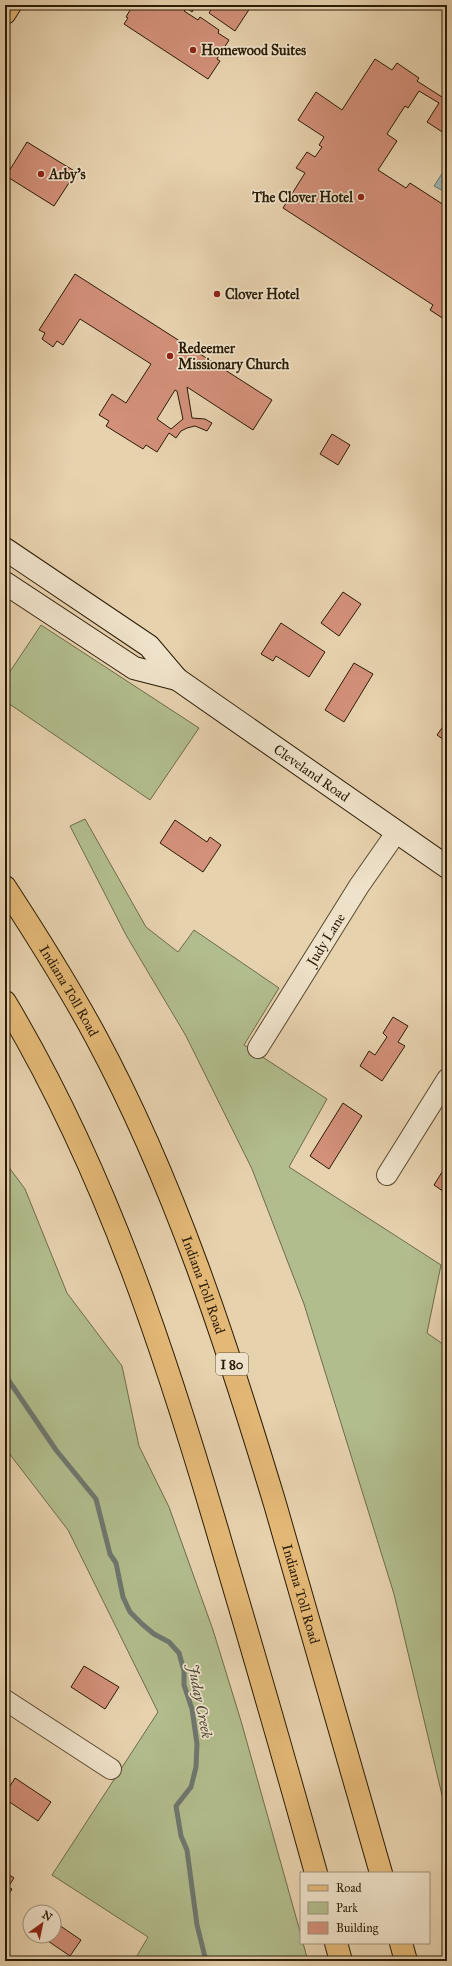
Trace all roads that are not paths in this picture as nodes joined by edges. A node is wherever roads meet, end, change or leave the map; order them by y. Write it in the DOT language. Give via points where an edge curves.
graph roads {
  1 [pos="10,5"];
  2 [pos="5,13"];
  3 [pos="5,549"];
  4 [pos="5,583"];
  5 [pos="177,679"];
  6 [pos="396,833"];
  7 [pos="447,867"];
  8 [pos="5,887"];
  9 [pos="5,1002"];
  10 [pos="258,1048"];
  11 [pos="447,1079"];
  12 [pos="386,1175"];
  13 [pos="5,1700"];
  14 [pos="111,1769"];
  15 [pos="316,1872"];
  16 [pos="381,1872"];
  17 [pos="336,1944"];
  18 [pos="401,1944"];
  19 [pos="341,1961"];
  20 [pos="406,1961"];
  1 -- 2 [label="main road"];
  3 -- 5 [label="main road, Cleveland Road" via="148,646"];
  4 -- 5 [label="main road, Cleveland Road" via="134,668"];
  5 -- 6 [label="main road, Cleveland Road"];
  6 -- 7 [label="main road, Cleveland Road"];
  6 -- 10 [label="street, Judy Lane" via="324,939"];
  8 -- 16 [label="main road, Indiana Toll Road / I 80" via="57,968 107,1058 150,1150 204,1284 246,1409"];
  9 -- 15 [label="main road" via="80,1144 122,1241 153,1324 190,1436"];
  11 -- 12 [label="street"];
  13 -- 14 [label="street"];
  17 -- 19 [label="main road"];
  18 -- 20 [label="main road"];
}
